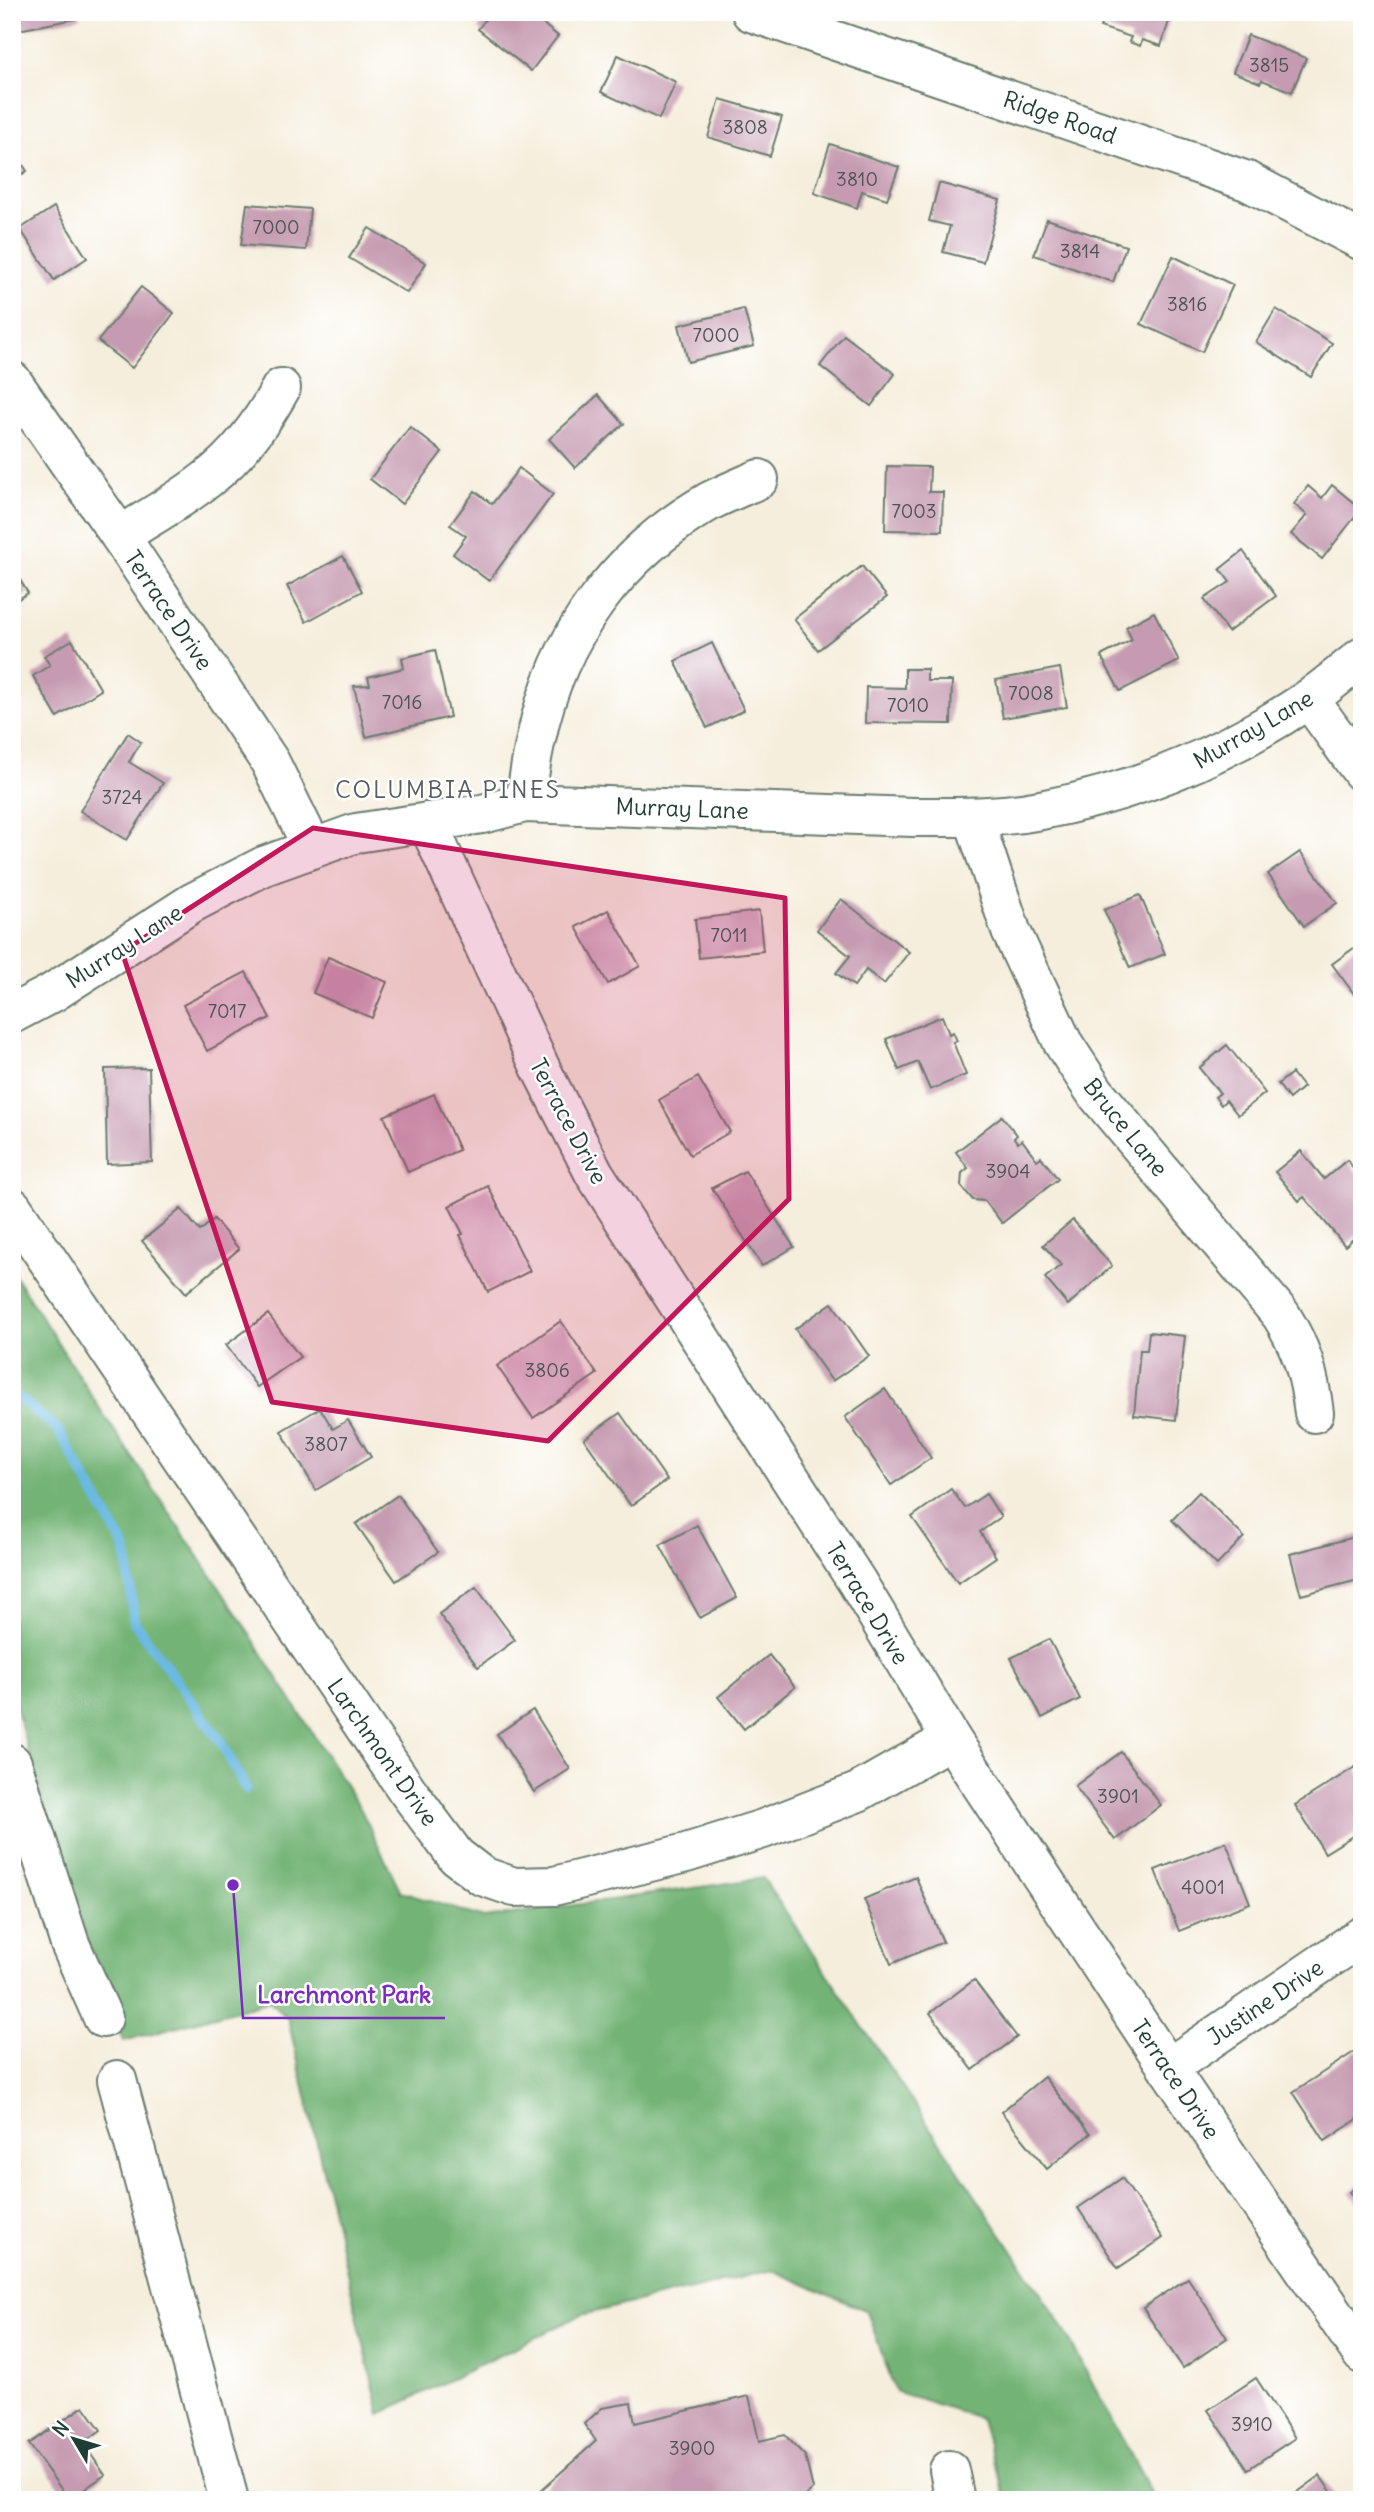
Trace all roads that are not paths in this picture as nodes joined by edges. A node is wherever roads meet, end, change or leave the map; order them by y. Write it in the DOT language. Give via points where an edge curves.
graph roads {
  1 [pos="751,12"];
  2 [pos="1362,241"];
  3 [pos="12,381"];
  4 [pos="281,388"];
  5 [pos="759,479"];
  6 [pos="120,536"];
  7 [pos="1362,657"];
  8 [pos="1309,699"];
  9 [pos="1362,772"];
  10 [pos="525,803"];
  11 [pos="973,817"];
  12 [pos="427,822"];
  13 [pos="312,847"];
  14 [pos="12,1014"];
  15 [pos="12,1207"];
  16 [pos="1314,1413"];
  17 [pos="951,1739"];
  18 [pos="12,1763"];
  19 [pos="1362,1937"];
  20 [pos="103,2018"];
  21 [pos="1168,2068"];
  22 [pos="117,2080"];
  23 [pos="1362,2354"];
  24 [pos="229,2500"];
  1 -- 2 [label="street, Ridge Road" via="1247,181"];
  3 -- 6 [label="street, Terrace Drive"];
  4 -- 6 [label="street" via="240,448 206,480"];
  5 -- 10 [label="street" via="711,500 670,527 597,599 573,634 554,677 536,737"];
  6 -- 13 [label="street, Terrace Drive" via="270,762"];
  7 -- 8 [label="street, Murray Lane"];
  8 -- 9 [label="street"];
  8 -- 11 [label="street, Murray Lane" via="1184,768 1040,810"];
  10 -- 11 [label="street, Murray Lane"];
  10 -- 12 [label="street, Murray Lane"];
  11 -- 16 [label="street, Bruce Lane" via="1011,932 1063,1043 1095,1092 1281,1315 1297,1341 1309,1375"];
  12 -- 13 [label="street, Murray Lane" via="356,833"];
  12 -- 17 [label="street, Terrace Drive" via="594,1173 857,1582"];
  13 -- 14 [label="street, Murray Lane" via="192,902"];
  15 -- 17 [label="street, Larchmont Drive" via="407,1790 456,1856 482,1876 514,1887 554,1886 686,1853 858,1792"];
  17 -- 21 [label="street, Terrace Drive"];
  18 -- 20 [label="street" via="70,1944"];
  19 -- 21 [label="street, Justine Drive"];
  21 -- 23 [label="street, Terrace Drive"];
  22 -- 24 [label="street"];
}
